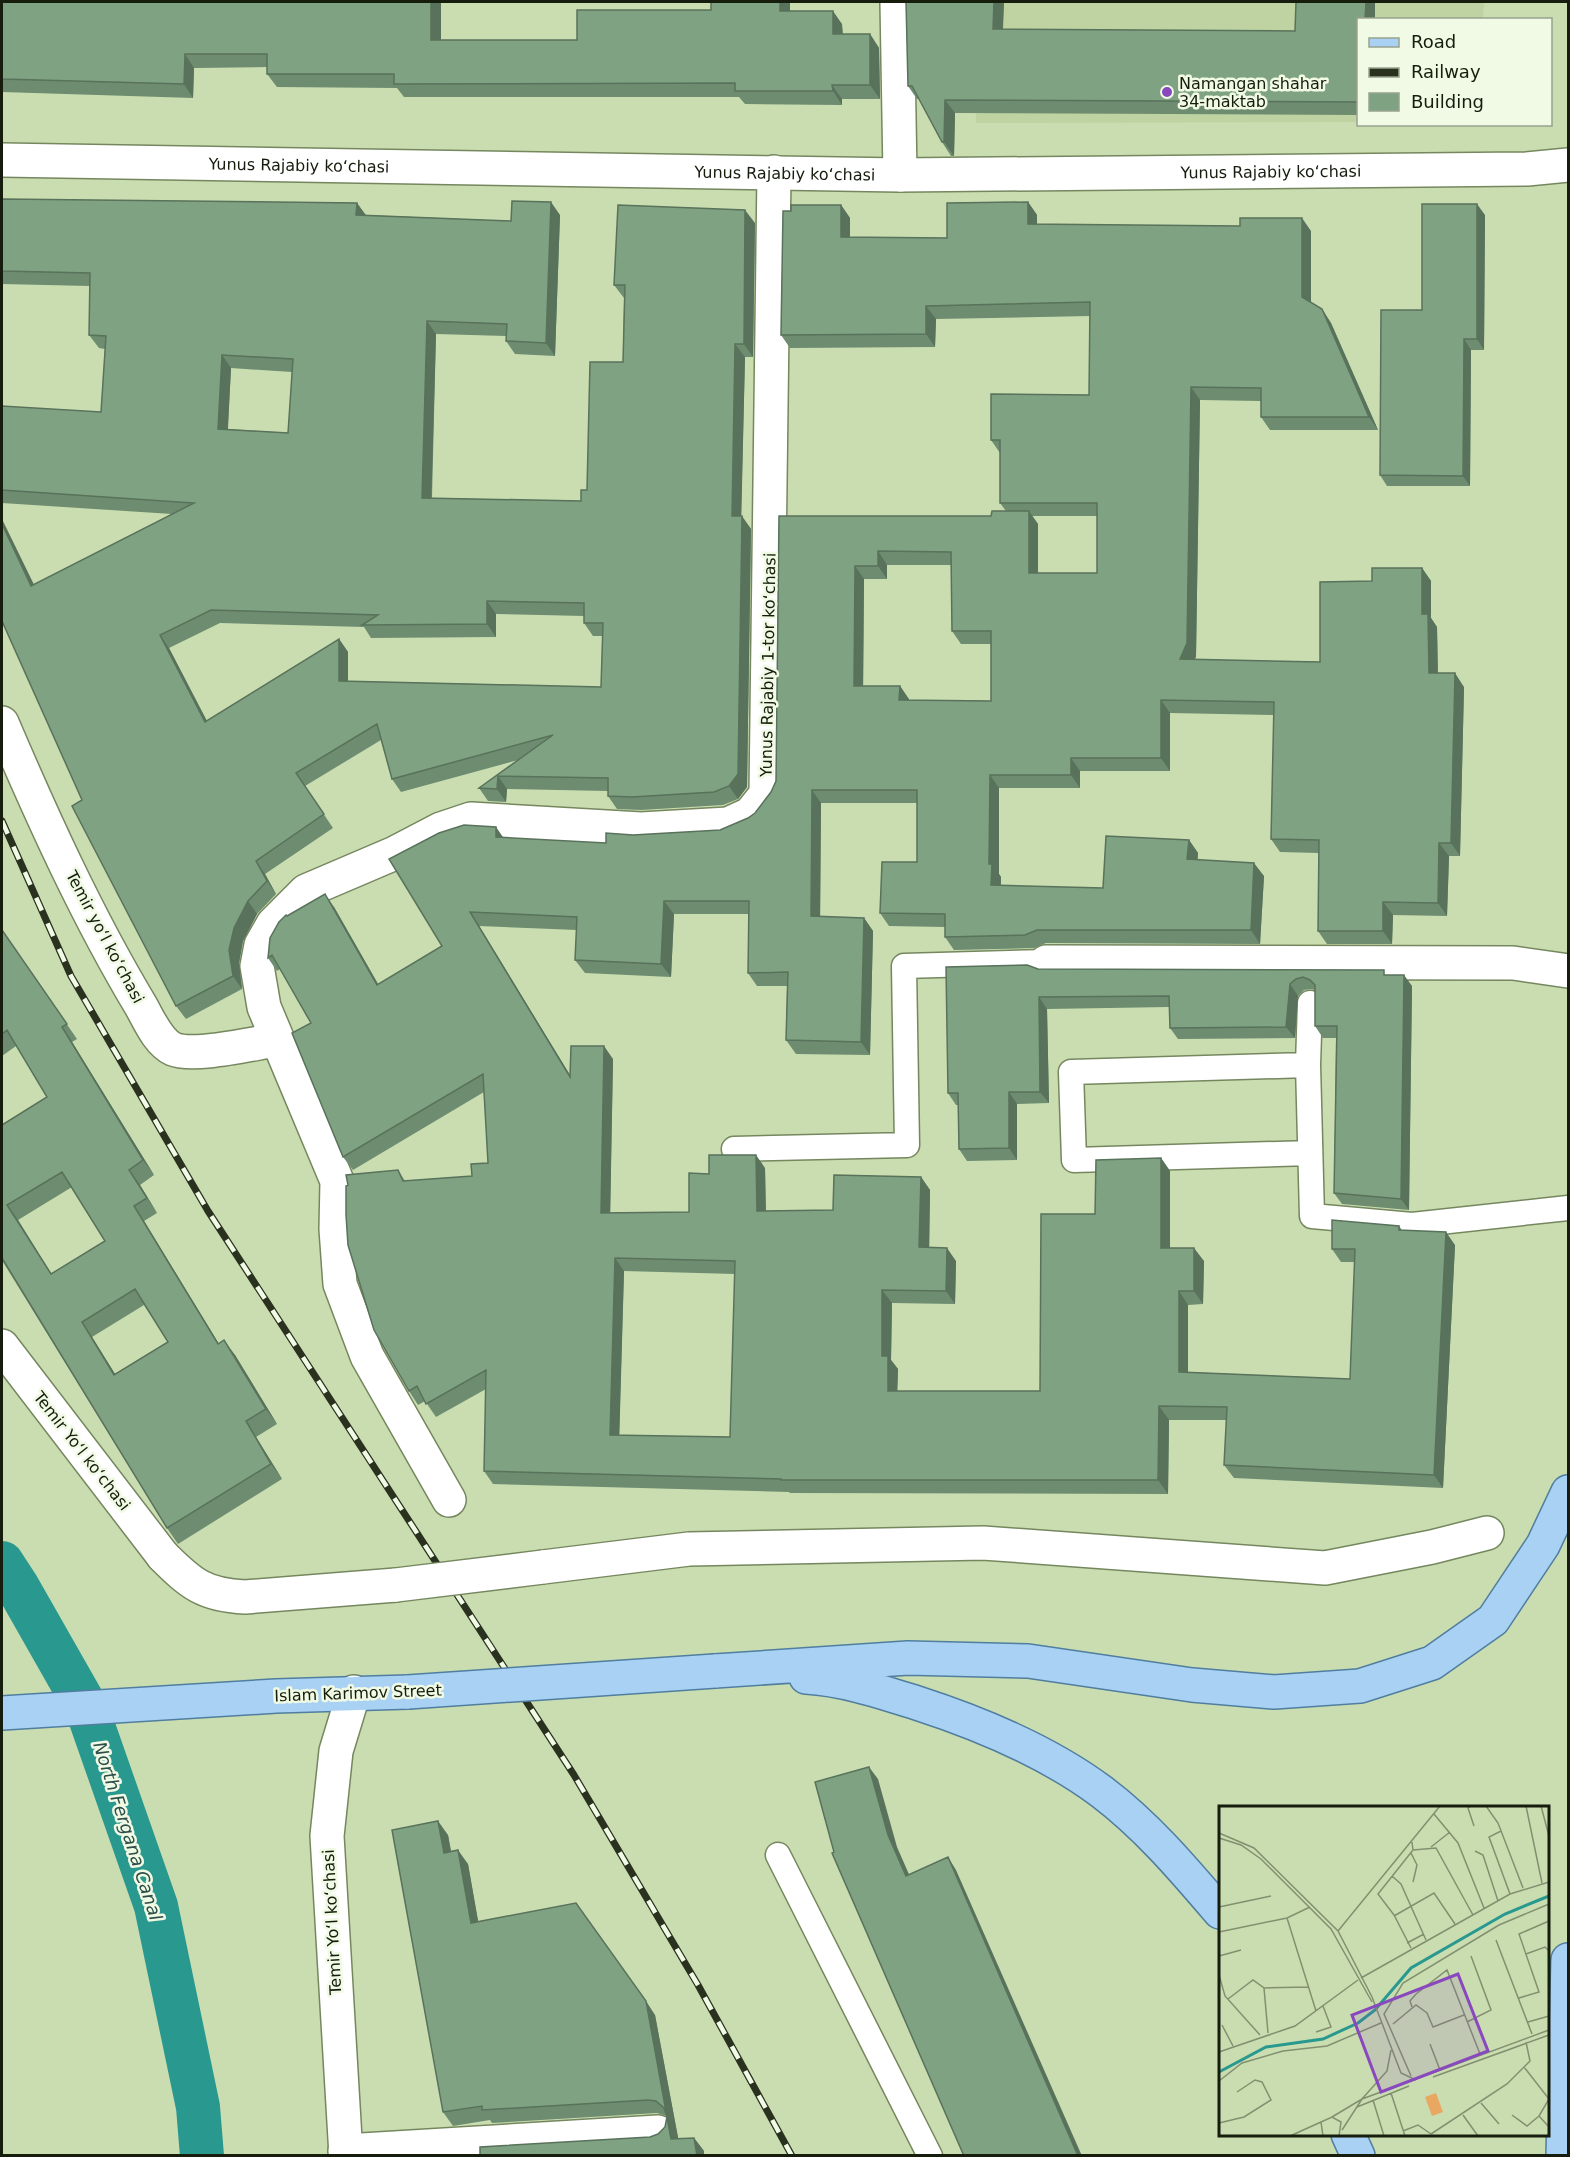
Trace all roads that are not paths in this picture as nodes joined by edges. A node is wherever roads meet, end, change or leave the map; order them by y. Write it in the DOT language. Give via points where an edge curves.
graph roads {
  1 [pos="897,2"];
  2 [pos="2,160"];
  3 [pos="1569,165"];
  4 [pos="774,172"];
  5 [pos="900,175"];
  6 [pos="2,723"];
  7 [pos="1046,962"];
  8 [pos="1569,971"];
  9 [pos="1310,1003"];
  10 [pos="277,1040"];
  11 [pos="1308,1065"];
  12 [pos="734,1149"];
  13 [pos="1310,1153"];
  14 [pos="1569,1208"];
  15 [pos="2,1346"];
  16 [pos="1569,1492"];
  17 [pos="449,1500"];
  18 [pos="1487,1533"];
  19 [pos="715,1671"];
  20 [pos="354,1692"];
  21 [pos="2,1713"];
  22 [pos="778,1854"];
  23 [pos="1219,1910"];
  24 [pos="1569,1960"];
  25 [pos="658,2132"];
  26 [pos="1349,2136"];
  27 [pos="346,2153"];
  28 [pos="930,2156"];
  29 [pos="1358,2156"];
  30 [pos="1563,2156"];
  1 -- 5 [label="street"];
  2 -- 4 [label="street, Yunus Rajabiy ko‘chasi"];
  3 -- 5 [label="street, Yunus Rajabiy ko‘chasi" via="1527,169"];
  4 -- 5 [label="street, Yunus Rajabiy ko‘chasi"];
  4 -- 10 [label="street, Yunus Rajabiy 1-tor koʻchasi" via="766,794 750,814 728,824 641,829 471,819 441,828 395,853 306,891 273,924 261,945 257,966 264,1007"];
  6 -- 10 [label="street, Temir yoʻl koʻchasi" via="115,963 161,1040 174,1049 193,1052"];
  7 -- 8 [label="street" via="1513,963"];
  7 -- 12 [label="lane" via="904,966 907,1145"];
  9 -- 11 [label="lane"];
  10 -- 17 [label="street, Yunus Rajabiy 1-tor koʻchasi" via="338,1181 340,1284 363,1346"];
  11 -- 13 [label="lane"];
  11 -- 13 [label="lane" via="1071,1072 1074,1160"];
  13 -- 14 [label="lane" via="1312,1216 1412,1225"];
  15 -- 18 [label="street, Temir Yoʻl koʻchasi, bridge" via="163,1556 187,1580 226,1596 396,1585 689,1549 983,1543 1325,1568"];
  16 -- 19 [label="main road" via="1543,1545 1493,1620 1432,1663 1360,1686 1274,1692 1192,1685 1028,1660 908,1658"];
  19 -- 20 [label="main road, Islam Karimov Street, bridge" via="408,1692"];
  19 -- 23 [label="main road" via="816,1678 873,1690 954,1715 1008,1737 1101,1792 1174,1858"];
  20 -- 21 [label="main road, Islam Karimov Street"];
  20 -- 27 [label="street, Temir Yoʻl koʻchasi" via="336,1751 327,1836"];
  22 -- 28 [label="lane"];
  24 -- 30 [label="main road"];
  25 -- 27 [label="street"];
  26 -- 29 [label="main road"];
}
